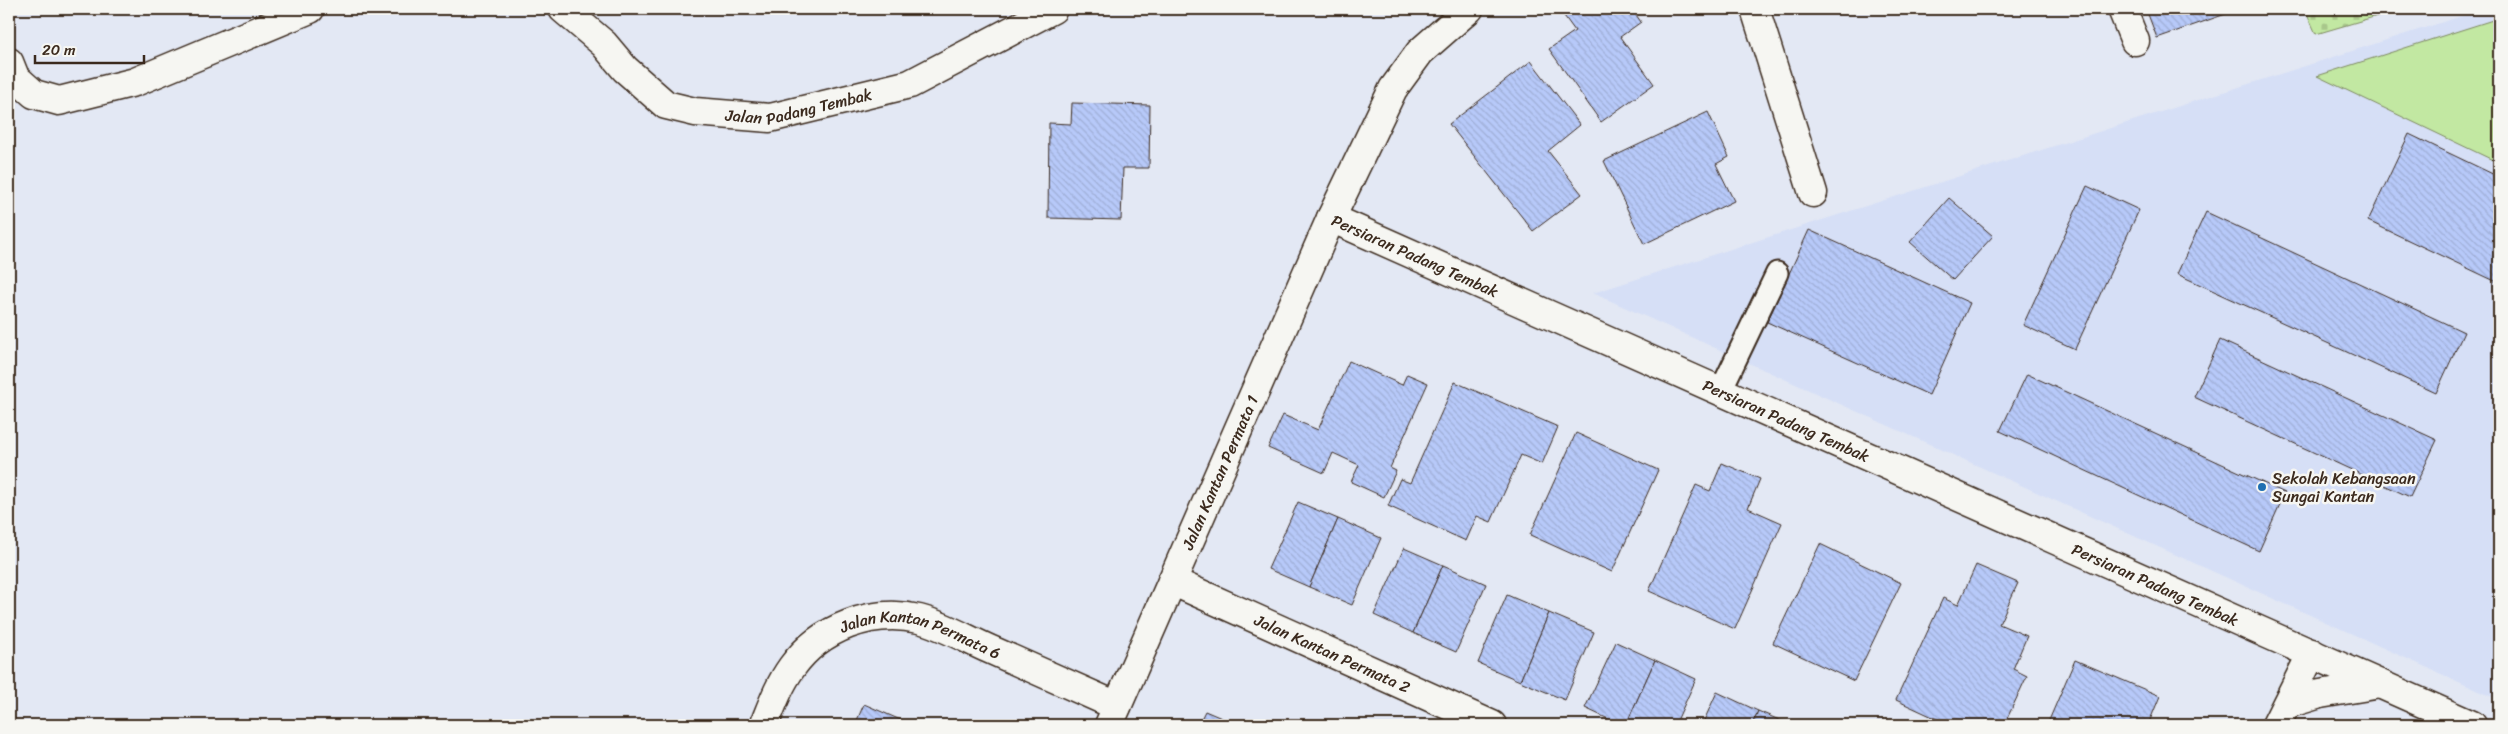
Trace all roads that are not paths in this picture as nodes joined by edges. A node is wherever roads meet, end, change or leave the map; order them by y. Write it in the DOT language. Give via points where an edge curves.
graph roads {
  1 [pos="562,9"];
  2 [pos="1053,9"];
  3 [pos="1470,9"];
  4 [pos="1755,9"];
  5 [pos="2122,9"];
  6 [pos="304,12"];
  7 [pos="2135,40"];
  8 [pos="9,62"];
  9 [pos="1812,194"];
  10 [pos="1331,218"];
  11 [pos="1777,274"];
  12 [pos="1721,390"];
  13 [pos="1172,581"];
  14 [pos="2312,653"];
  15 [pos="2380,684"];
  16 [pos="2282,715"];
  17 [pos="1113,716"];
  18 [pos="764,725"];
  19 [pos="1492,725"];
  20 [pos="2472,725"];
  1 -- 2 [label="street, Jalan Padang Tembak" via="604,44 625,69 666,105 694,112 770,118 910,84"];
  3 -- 10 [label="street, Persiaran Padang Tembak" via="1420,52 1393,89"];
  4 -- 9 [label="street"];
  5 -- 7 [label="street"];
  6 -- 8 [label="street" via="135,82 59,101 34,94 15,77"];
  10 -- 12 [label="street, Persiaran Padang Tembak"];
  10 -- 13 [label="street, Jalan Kantan Permata 1"];
  11 -- 12 [label="lane"];
  12 -- 14 [label="street, Persiaran Padang Tembak"];
  13 -- 17 [label="street, Jalan Kantan Permata 1"];
  13 -- 19 [label="street, Jalan Kantan Permata 2"];
  14 -- 15 [label="street, Persiaran Padang Tembak"];
  14 -- 16 [label="street"];
  15 -- 16 [label="street" via="2320,694"];
  15 -- 20 [label="street, Persiaran Padang Tembak"];
  17 -- 18 [label="street, Jalan Kantan Permata 6" via="921,619 884,616 860,619 825,634 808,649 792,667"];
}
